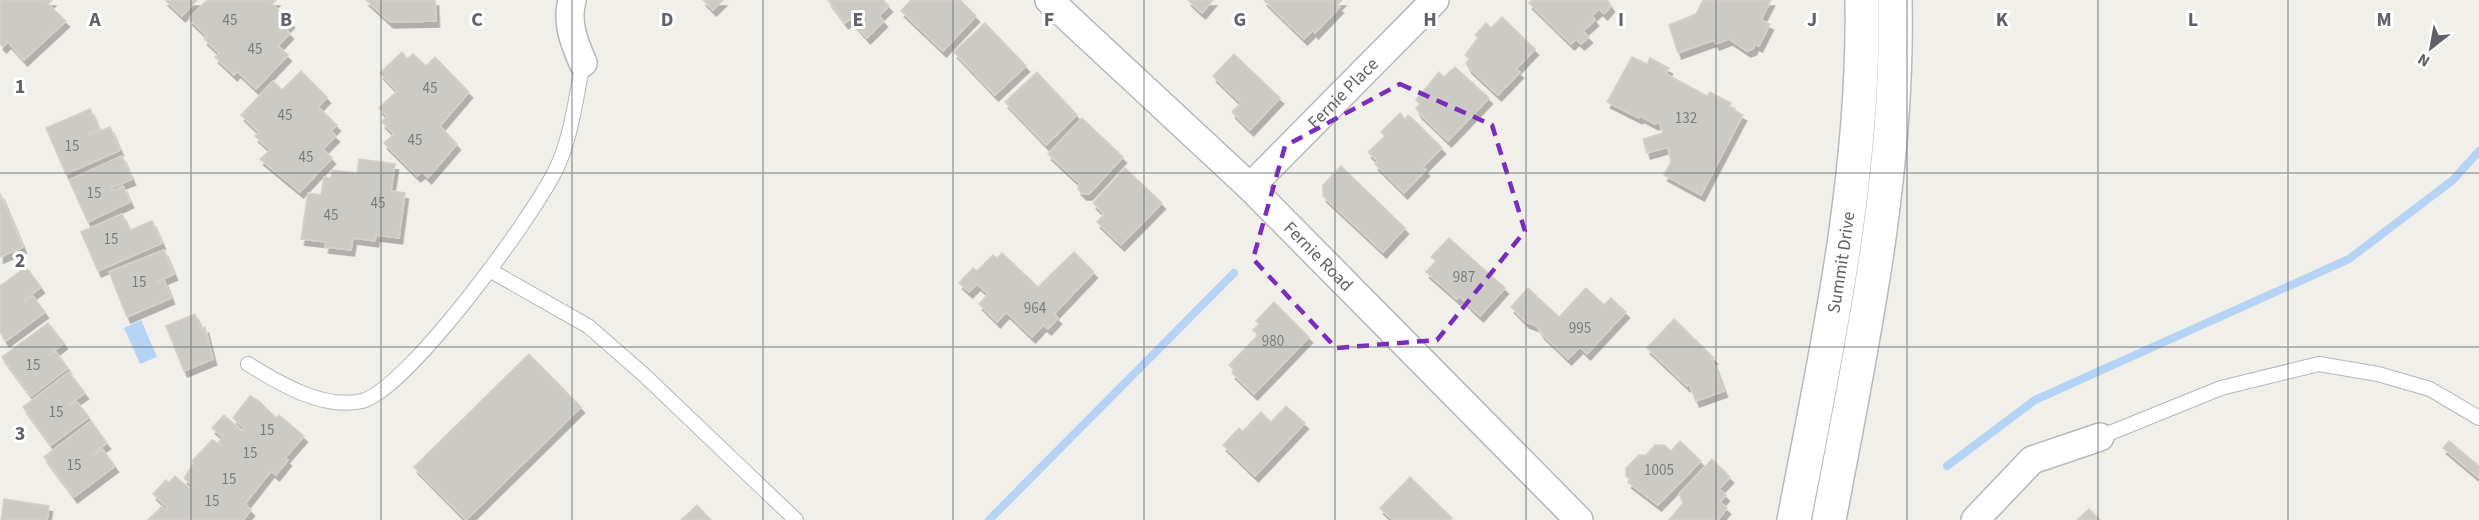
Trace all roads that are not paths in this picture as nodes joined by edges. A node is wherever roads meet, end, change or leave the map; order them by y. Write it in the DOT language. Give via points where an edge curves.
graph roads {
  1 [pos="572,0"];
  2 [pos="1049,0"];
  3 [pos="1435,0"];
  4 [pos="1862,0"];
  5 [pos="1895,0"];
  6 [pos="583,63"];
  7 [pos="1250,187"];
  8 [pos="491,271"];
  9 [pos="248,364"];
  10 [pos="2479,418"];
  11 [pos="2100,436"];
  12 [pos="796,520"];
  13 [pos="1579,520"];
  14 [pos="1794,520"];
  15 [pos="1829,520"];
  16 [pos="1975,520"];
  1 -- 6 [label="street" via="571,36"];
  2 -- 7 [label="street, Fernie Road"];
  3 -- 7 [label="street, Fernie Place"];
  4 -- 14 [label="main road, Summit Drive" via="1851,189 1831,328"];
  5 -- 15 [label="main road, Summit Drive" via="1896,41 1884,195 1864,335"];
  6 -- 8 [label="lane" via="558,165"];
  7 -- 13 [label="street, Fernie Road"];
  8 -- 9 [label="lane" via="391,383 363,401 326,402"];
  8 -- 12 [label="lane" via="588,326"];
  10 -- 11 [label="lane" via="2430,389 2378,374 2319,364 2221,388"];
  11 -- 16 [label="street" via="2032,460"];
}
